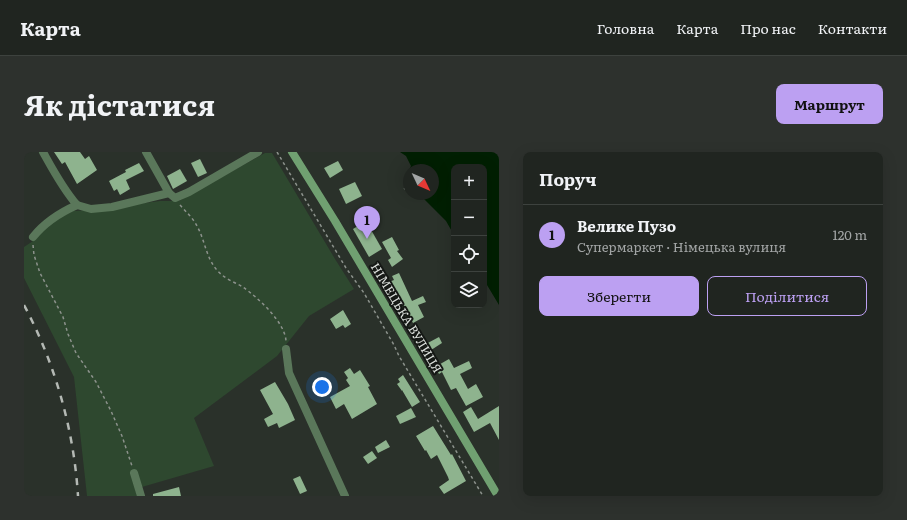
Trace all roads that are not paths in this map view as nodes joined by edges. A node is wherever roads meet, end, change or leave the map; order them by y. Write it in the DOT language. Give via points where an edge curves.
graph roads {
  1 [pos="43,152"];
  2 [pos="146,152"];
  3 [pos="258,152"];
  4 [pos="292,152"];
  5 [pos="172,196"];
  6 [pos="77,204"];
  7 [pos="33,237"];
  8 [pos="286,349"];
  9 [pos="134,473"];
  10 [pos="141,496"];
  11 [pos="346,496"];
  12 [pos="498,496"];
  1 -- 6 [label="street"];
  2 -- 5 [label="street"];
  3 -- 5 [label="street" via="189,192"];
  4 -- 12 [label="main road, НІМЕЦЬКА ВУЛИЦЯ"];
  5 -- 6 [label="street" via="90,209"];
  6 -- 7 [label="street" via="42,225"];
  8 -- 11 [label="street" via="289,374"];
  9 -- 10 [label="street"];
}
